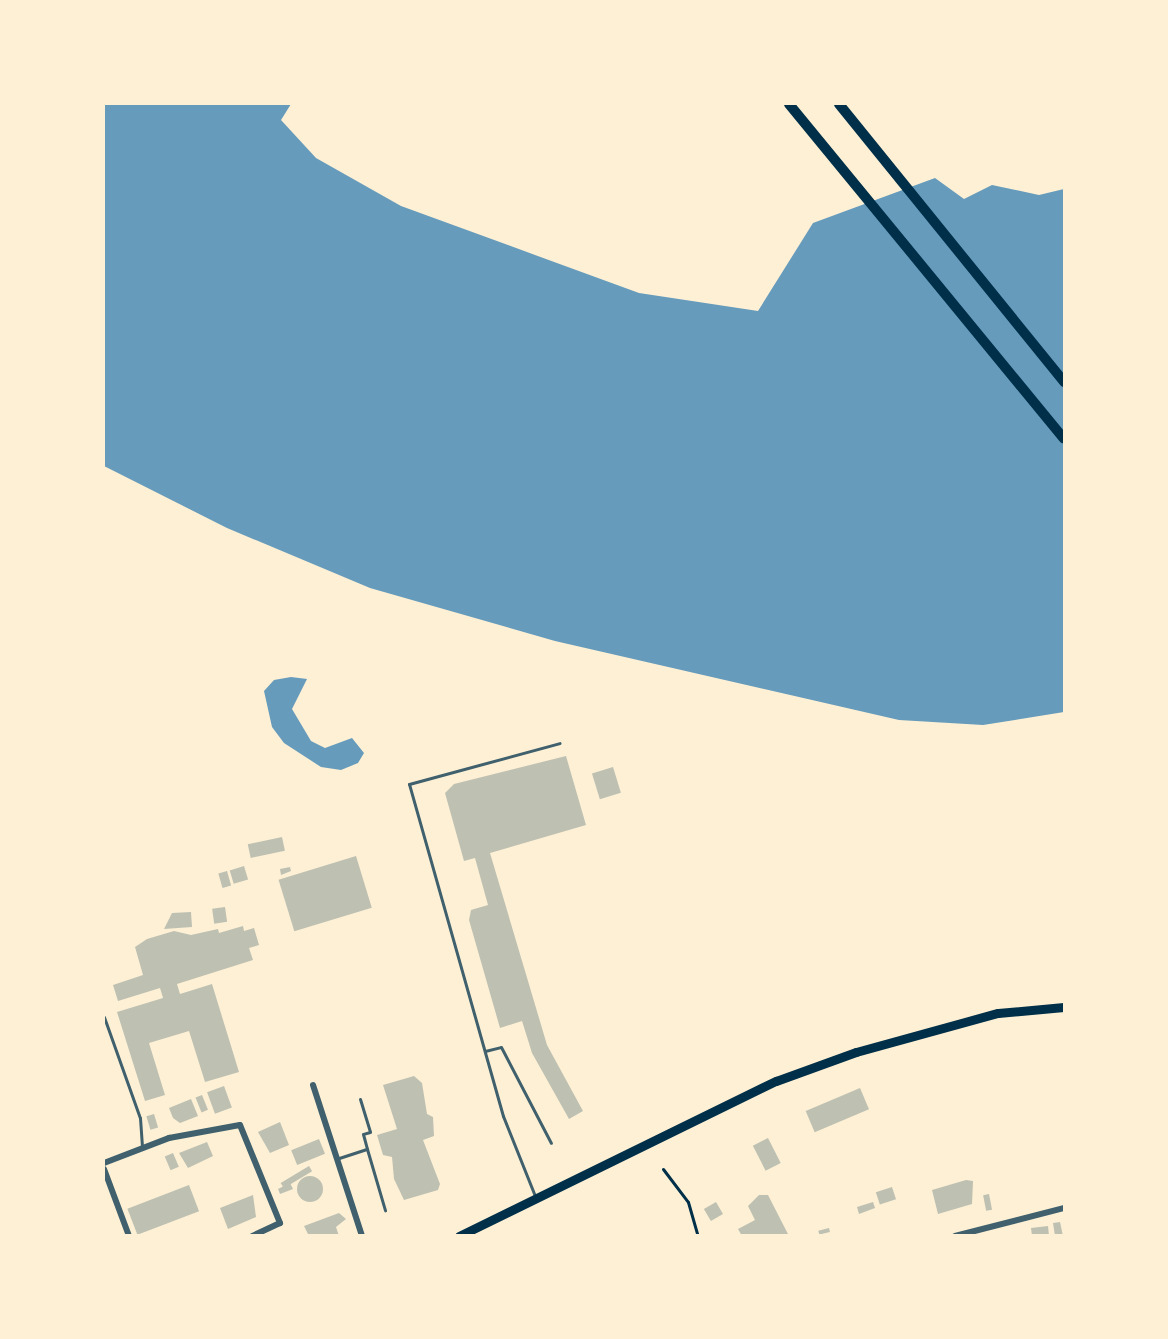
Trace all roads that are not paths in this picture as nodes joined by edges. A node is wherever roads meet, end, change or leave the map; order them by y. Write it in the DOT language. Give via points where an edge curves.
graph roads {
  1 [pos="789,104"];
  2 [pos="839,104"];
  3 [pos="1065,382"];
  4 [pos="1065,439"];
  5 [pos="560,742"];
  6 [pos="1065,1007"];
  7 [pos="104,1017"];
  8 [pos="484,1051"];
  9 [pos="313,1085"];
  10 [pos="360,1099"];
  11 [pos="551,1143"];
  12 [pos="142,1148"];
  13 [pos="367,1149"];
  14 [pos="337,1159"];
  15 [pos="104,1163"];
  16 [pos="104,1169"];
  17 [pos="535,1197"];
  18 [pos="1065,1208"];
  19 [pos="385,1210"];
  20 [pos="129,1236"];
  21 [pos="252,1236"];
  22 [pos="362,1236"];
  23 [pos="459,1236"];
  24 [pos="955,1236"];
  1 -- 4 [label="highway"];
  2 -- 3 [label="highway"];
  5 -- 8 [label="lane" via="410,784"];
  6 -- 17 [label="main road" via="998,1013 836,1059 705,1112"];
  7 -- 12 [label="lane" via="140,1118"];
  8 -- 11 [label="lane" via="501,1047"];
  8 -- 17 [label="lane"];
  9 -- 14 [label="street"];
  10 -- 13 [label="lane" via="370,1132 363,1134"];
  12 -- 15 [label="street"];
  12 -- 21 [label="street" via="240,1125 280,1223"];
  13 -- 14 [label="lane"];
  13 -- 19 [label="lane"];
  14 -- 22 [label="street"];
  16 -- 20 [label="street"];
  17 -- 23 [label="main road"];
  18 -- 24 [label="street"];
}
